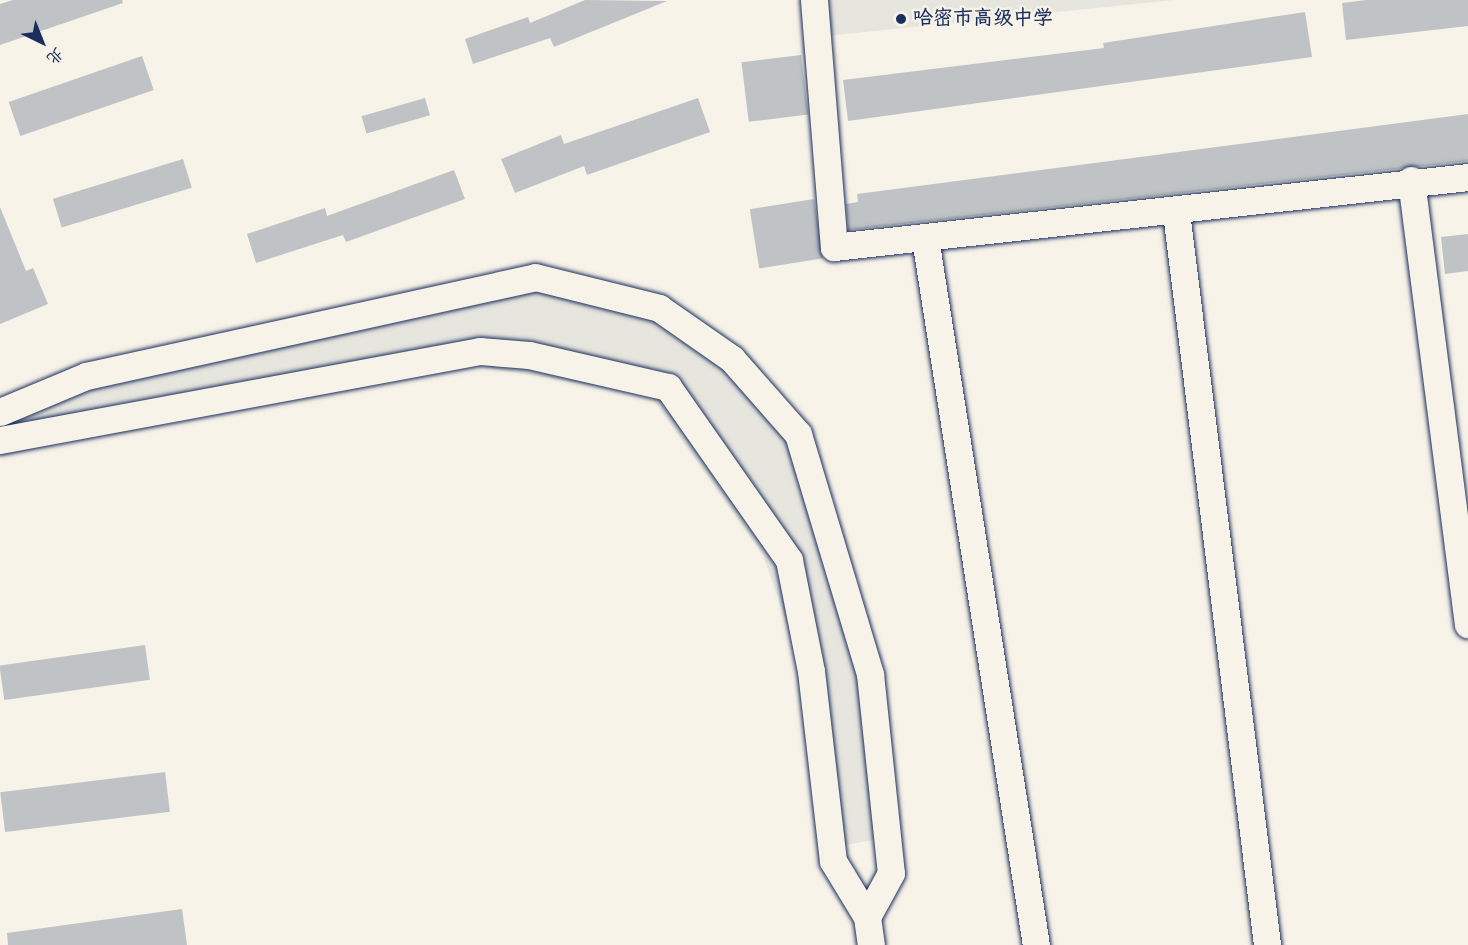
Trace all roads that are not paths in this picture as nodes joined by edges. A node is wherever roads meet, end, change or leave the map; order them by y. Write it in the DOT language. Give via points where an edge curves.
graph roads {
  1 [pos="814,0"];
  2 [pos="1468,177"];
  3 [pos="1411,180"];
  4 [pos="1176,212"];
  5 [pos="925,238"];
  6 [pos="0,412"];
  7 [pos="0,440"];
  8 [pos="1468,624"];
  9 [pos="867,916"];
  10 [pos="871,945"];
  11 [pos="1036,945"];
  12 [pos="1266,945"];
  1 -- 5 [label="street" via="834,247"];
  2 -- 4 [label="street"];
  3 -- 8 [label="street"];
  4 -- 5 [label="street"];
  4 -- 12 [label="street"];
  5 -- 11 [label="street"];
  6 -- 9 [label="street" via="86,376 535,277 659,308 732,359 798,434 870,674 891,873"];
  7 -- 9 [label="street" via="480,351 529,355 668,387 789,560 811,671 833,861"];
  9 -- 10 [label="street"];
}
